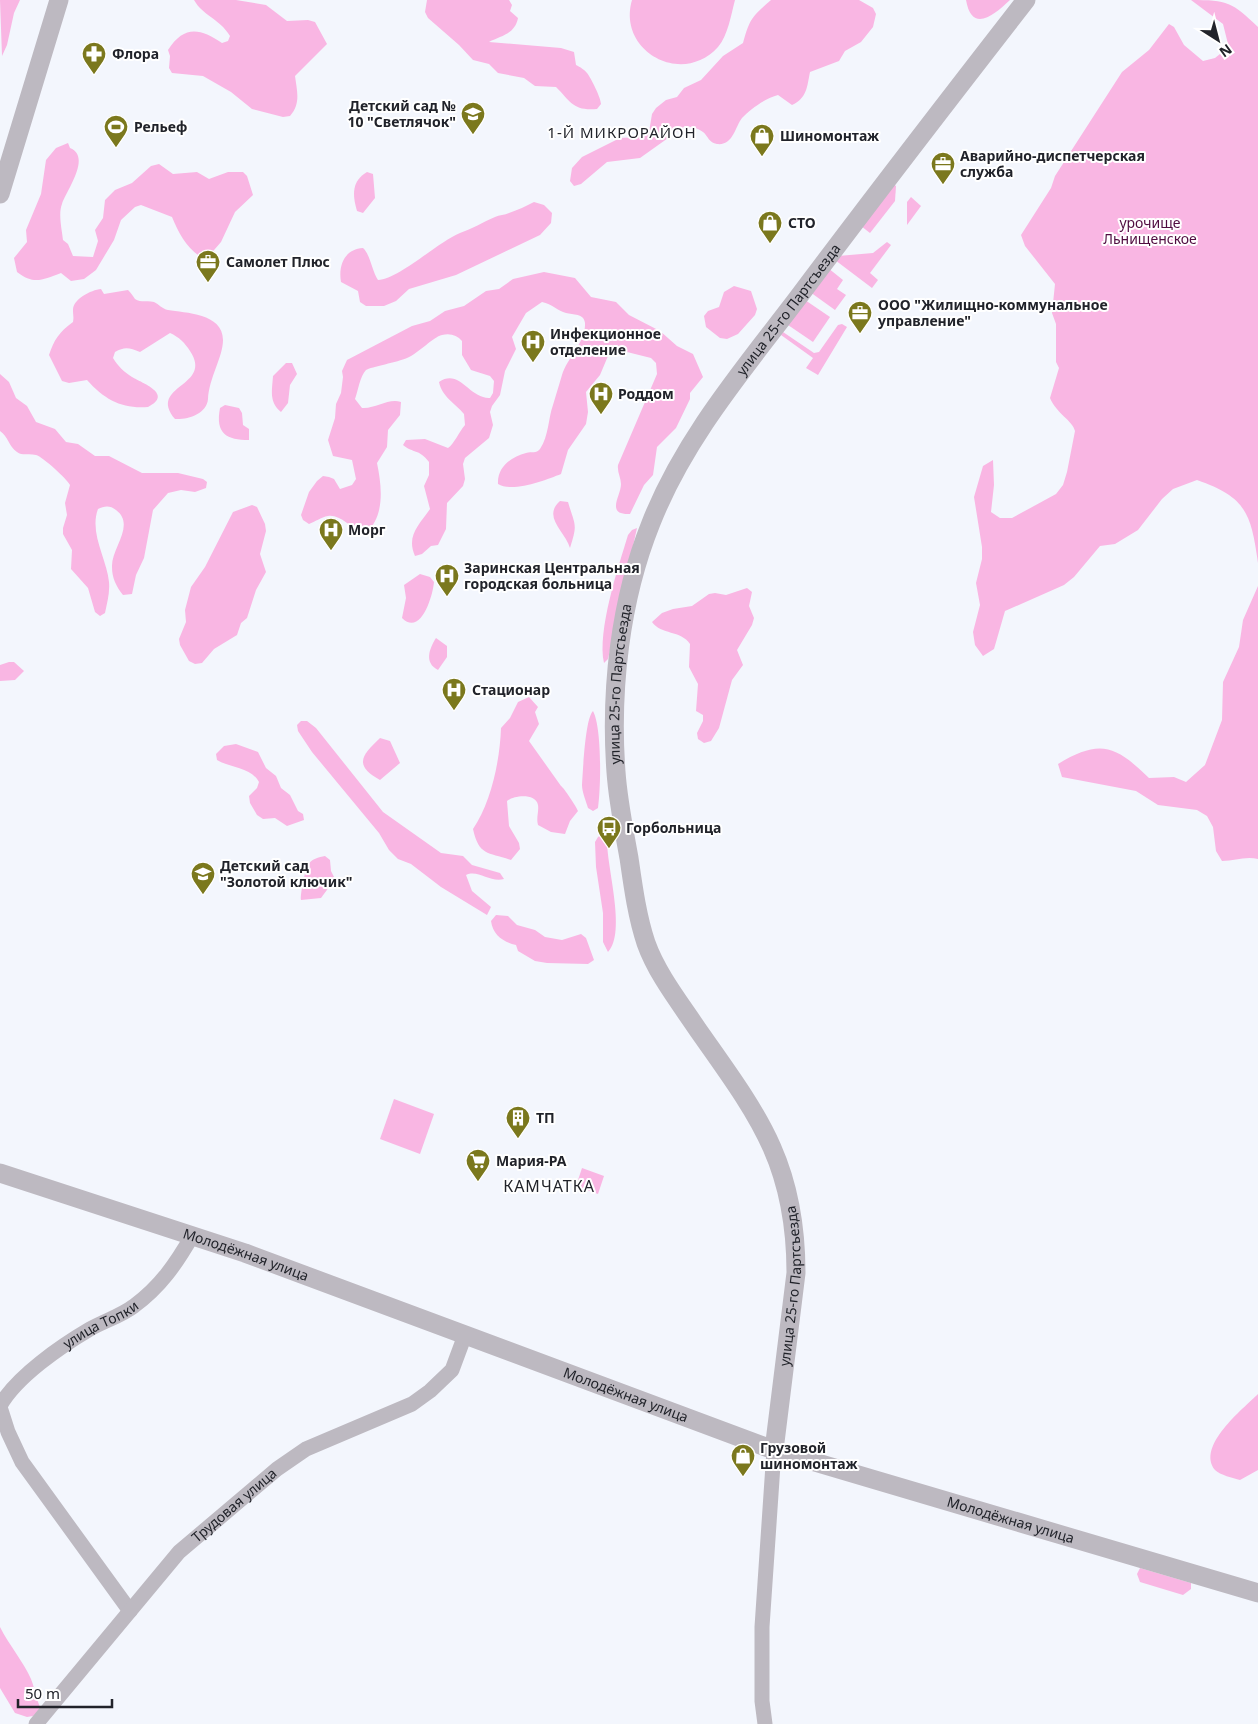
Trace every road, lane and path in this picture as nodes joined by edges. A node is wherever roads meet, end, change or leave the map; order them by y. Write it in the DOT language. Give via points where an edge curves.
graph roads {
  1 [pos="59,0"];
  2 [pos="1026,0"];
  3 [pos="0,194"];
  4 [pos="0,1173"];
  5 [pos="192,1236"];
  6 [pos="465,1335"];
  7 [pos="0,1406"];
  8 [pos="774,1450"];
  9 [pos="1258,1593"];
  10 [pos="130,1611"];
  11 [pos="36,1724"];
  12 [pos="765,1724"];
  1 -- 3 [label="street"];
  2 -- 8 [label="street, улица 25-го Партсъезда" via="890,174 701,426 672,475 650,525 625,616 618,660 616,772 640,922 662,974 762,1124 781,1167 791,1206 796,1273"];
  4 -- 5 [label="street, Молодёжная улица"];
  5 -- 6 [label="street, Молодёжная улица"];
  5 -- 7 [label="street, улица Топки" via="174,1267 155,1288 133,1307 89,1330 41,1364 7,1393"];
  6 -- 8 [label="street, Молодёжная улица"];
  6 -- 10 [label="street, Трудовая улица" via="452,1370 436,1386 412,1404 306,1449 277,1469 179,1552"];
  7 -- 10 [label="street, улица Топки" via="22,1462"];
  8 -- 9 [label="street, Молодёжная улица"];
  8 -- 12 [label="street" via="762,1627"];
  10 -- 11 [label="street, Трудовая улица"];
}
